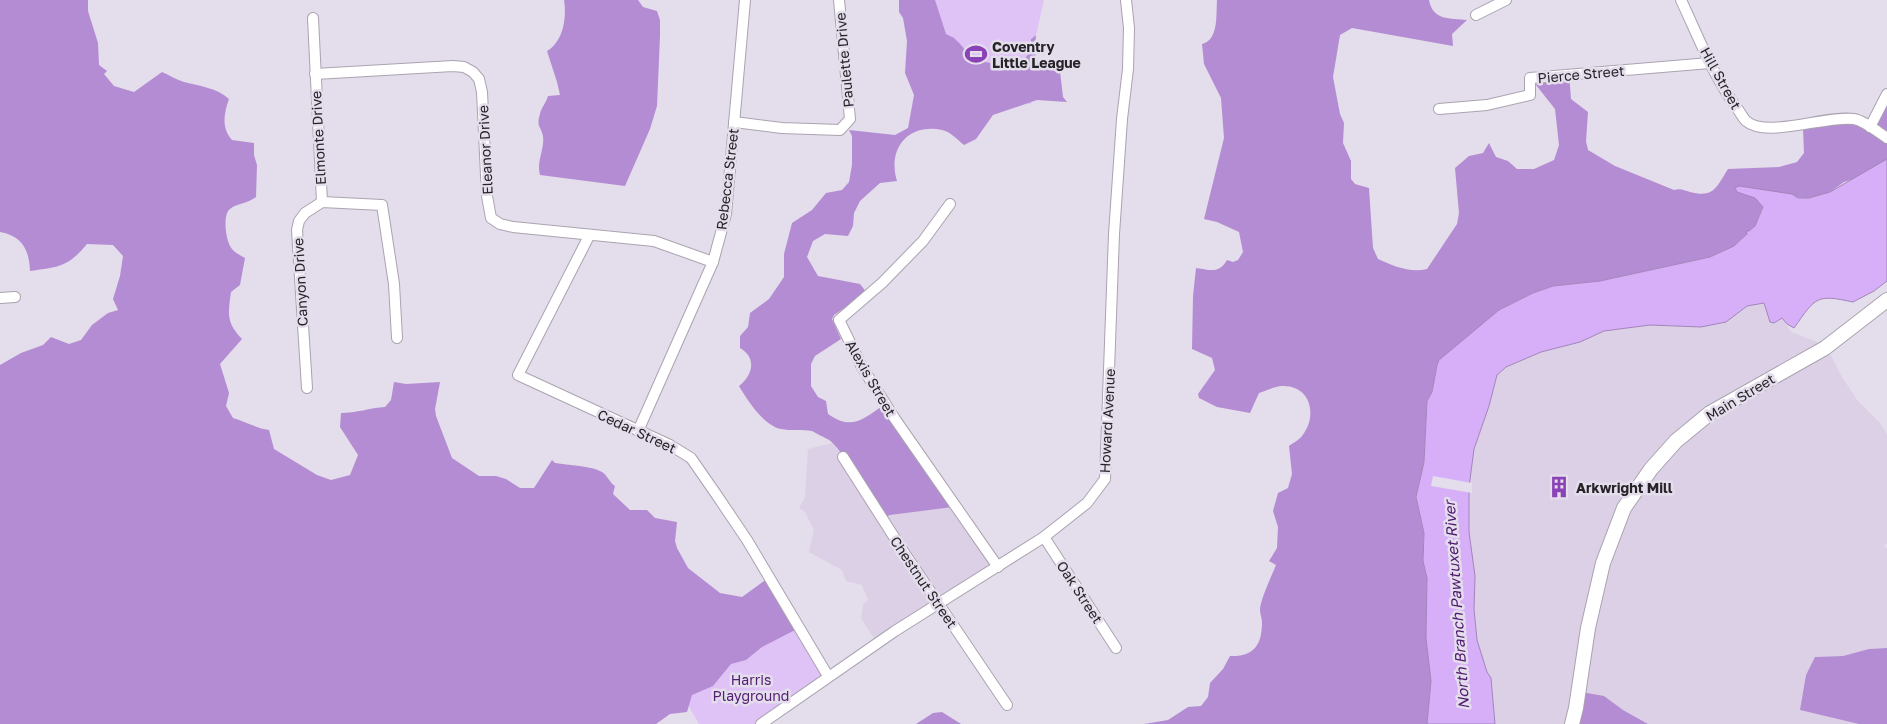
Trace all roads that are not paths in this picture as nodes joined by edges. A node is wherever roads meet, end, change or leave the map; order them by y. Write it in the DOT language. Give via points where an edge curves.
graph roads {
  1 [pos="745,0"];
  2 [pos="839,0"];
  3 [pos="1126,0"];
  4 [pos="1506,0"];
  5 [pos="1681,0"];
  6 [pos="1476,15"];
  7 [pos="313,18"];
  8 [pos="1710,63"];
  9 [pos="315,74"];
  10 [pos="1887,94"];
  11 [pos="1439,109"];
  12 [pos="734,122"];
  13 [pos="1870,127"];
  14 [pos="1887,138"];
  15 [pos="322,202"];
  16 [pos="950,204"];
  17 [pos="589,236"];
  18 [pos="713,262"];
  19 [pos="15,297"];
  20 [pos="0,298"];
  21 [pos="1887,300"];
  22 [pos="397,338"];
  23 [pos="307,388"];
  24 [pos="638,431"];
  25 [pos="843,457"];
  26 [pos="1044,537"];
  27 [pos="998,566"];
  28 [pos="939,605"];
  29 [pos="1116,648"];
  30 [pos="828,676"];
  31 [pos="1007,705"];
  32 [pos="761,724"];
  33 [pos="1572,724"];
  1 -- 12 [label="street, Rebecca Street"];
  2 -- 12 [label="street, Paulette Drive" via="850,119 840,130"];
  3 -- 26 [label="street, Howard Avenue" via="1128,69 1114,234 1105,479 1087,503"];
  4 -- 6 [label="street"];
  5 -- 8 [label="street, Hill Street"];
  7 -- 9 [label="street"];
  8 -- 11 [label="street, Pierce Street" via="1530,78 1530,95 1487,105"];
  8 -- 13 [label="street, Hill Street" via="1746,121 1762,128 1855,119"];
  9 -- 15 [label="street, Elmonte Drive"];
  9 -- 17 [label="street, Eleanor Drive" via="454,66 473,72 479,79 482,92 486,196 491,218 513,227"];
  10 -- 13 [label="street"];
  12 -- 18 [label="street, Rebecca Street" via="726,214"];
  13 -- 14 [label="street, Hill Street"];
  15 -- 22 [label="street" via="382,205 394,284"];
  15 -- 23 [label="street, Canyon Drive" via="305,213 297,230"];
  16 -- 27 [label="street, Alexis Street" via="923,241 882,283 839,320 862,366 895,419"];
  17 -- 18 [label="street, Eleanor Drive" via="654,241"];
  17 -- 24 [label="street, Cedar Street" via="518,375"];
  18 -- 24 [label="street, Rebecca Street"];
  19 -- 20 [label="street"];
  21 -- 33 [label="main road, Main Street" via="1825,348 1710,413 1676,441 1651,468 1624,508 1603,563"];
  24 -- 30 [label="street, Cedar Street" via="691,458 747,540"];
  25 -- 28 [label="street, Chestnut Street"];
  26 -- 27 [label="street, Howard Avenue"];
  26 -- 29 [label="street, Oak Street"];
  27 -- 28 [label="street, Howard Avenue"];
  28 -- 30 [label="street, Howard Avenue"];
  28 -- 31 [label="street, Chestnut Street"];
  30 -- 32 [label="street, Howard Avenue"];
}
